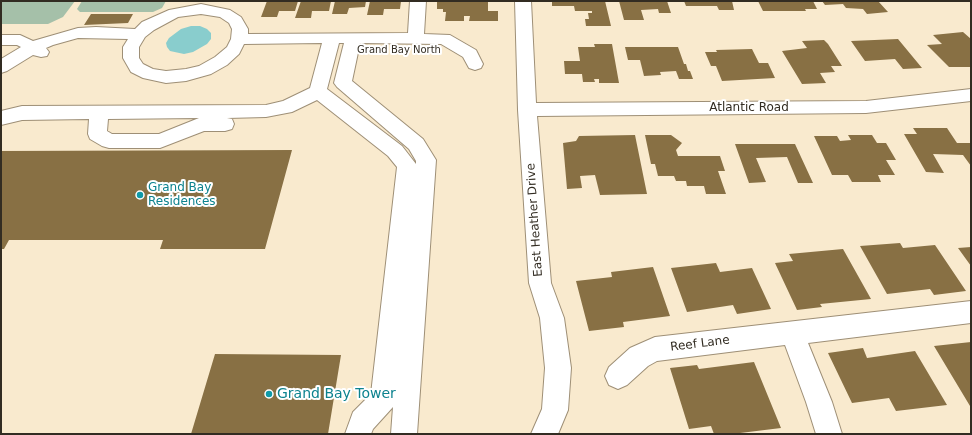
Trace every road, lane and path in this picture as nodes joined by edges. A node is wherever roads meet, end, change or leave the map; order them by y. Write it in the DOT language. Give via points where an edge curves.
graph roads {
  1 [pos="418,1"];
  2 [pos="523,1"];
  3 [pos="214,5"];
  4 [pos="191,6"];
  5 [pos="416,38"];
  6 [pos="1,40"];
  7 [pos="135,41"];
  8 [pos="236,44"];
  9 [pos="330,44"];
  10 [pos="352,44"];
  11 [pos="460,48"];
  12 [pos="38,50"];
  13 [pos="475,64"];
  14 [pos="1,68"];
  15 [pos="1,80"];
  16 [pos="352,90"];
  17 [pos="971,95"];
  18 [pos="325,96"];
  19 [pos="527,110"];
  20 [pos="99,112"];
  21 [pos="1,118"];
  22 [pos="408,260"];
  23 [pos="971,312"];
  24 [pos="792,333"];
  25 [pos="618,376"];
  26 [pos="395,401"];
  27 [pos="358,434"];
  28 [pos="404,434"];
  29 [pos="544,434"];
  30 [pos="829,434"];
  1 -- 5 [label="street"];
  2 -- 19 [label="street, East Heather Drive"];
  3 -- 4 [label="street"];
  3 -- 8 [label="street" via="235,20 240,29"];
  4 -- 7 [label="street" via="148,26"];
  5 -- 10 [label="street, Grand Bay North"];
  5 -- 11 [label="street, Grand Bay North" via="444,39"];
  6 -- 12 [label="street" via="20,40"];
  7 -- 8 [label="street" via="131,58 137,68 149,74 166,77 205,70 221,61"];
  7 -- 12 [label="street" via="66,45"];
  8 -- 9 [label="street, Grand Bay North"];
  9 -- 10 [label="street, Grand Bay North"];
  9 -- 18 [label="street"];
  10 -- 11 [label="street, Grand Bay North" via="445,51"];
  10 -- 16 [label="street" via="343,83"];
  11 -- 13 [label="street" via="470,54"];
  12 -- 14 [label="street"];
  12 -- 15 [label="street"];
  16 -- 18 [label="street"];
  16 -- 22 [label="street" via="416,144 426,160"];
  17 -- 19 [label="street, Atlantic Road" via="866,107"];
  18 -- 20 [label="street" via="266,111"];
  18 -- 20 [label="street" via="311,112 288,120 261,124 202,124 160,141 109,141 97,134"];
  18 -- 22 [label="street" via="395,151 407,166"];
  19 -- 29 [label="street, East Heather Drive" via="540,283 552,318 558,368 555,410"];
  20 -- 21 [label="street" via="22,113"];
  22 -- 26 [label="street"];
  23 -- 24 [label="street, Reef Lane"];
  24 -- 25 [label="street, Reef Lane" via="655,349 639,357"];
  24 -- 30 [label="street"];
  26 -- 27 [label="street" via="362,421"];
  26 -- 28 [label="street"];
}
